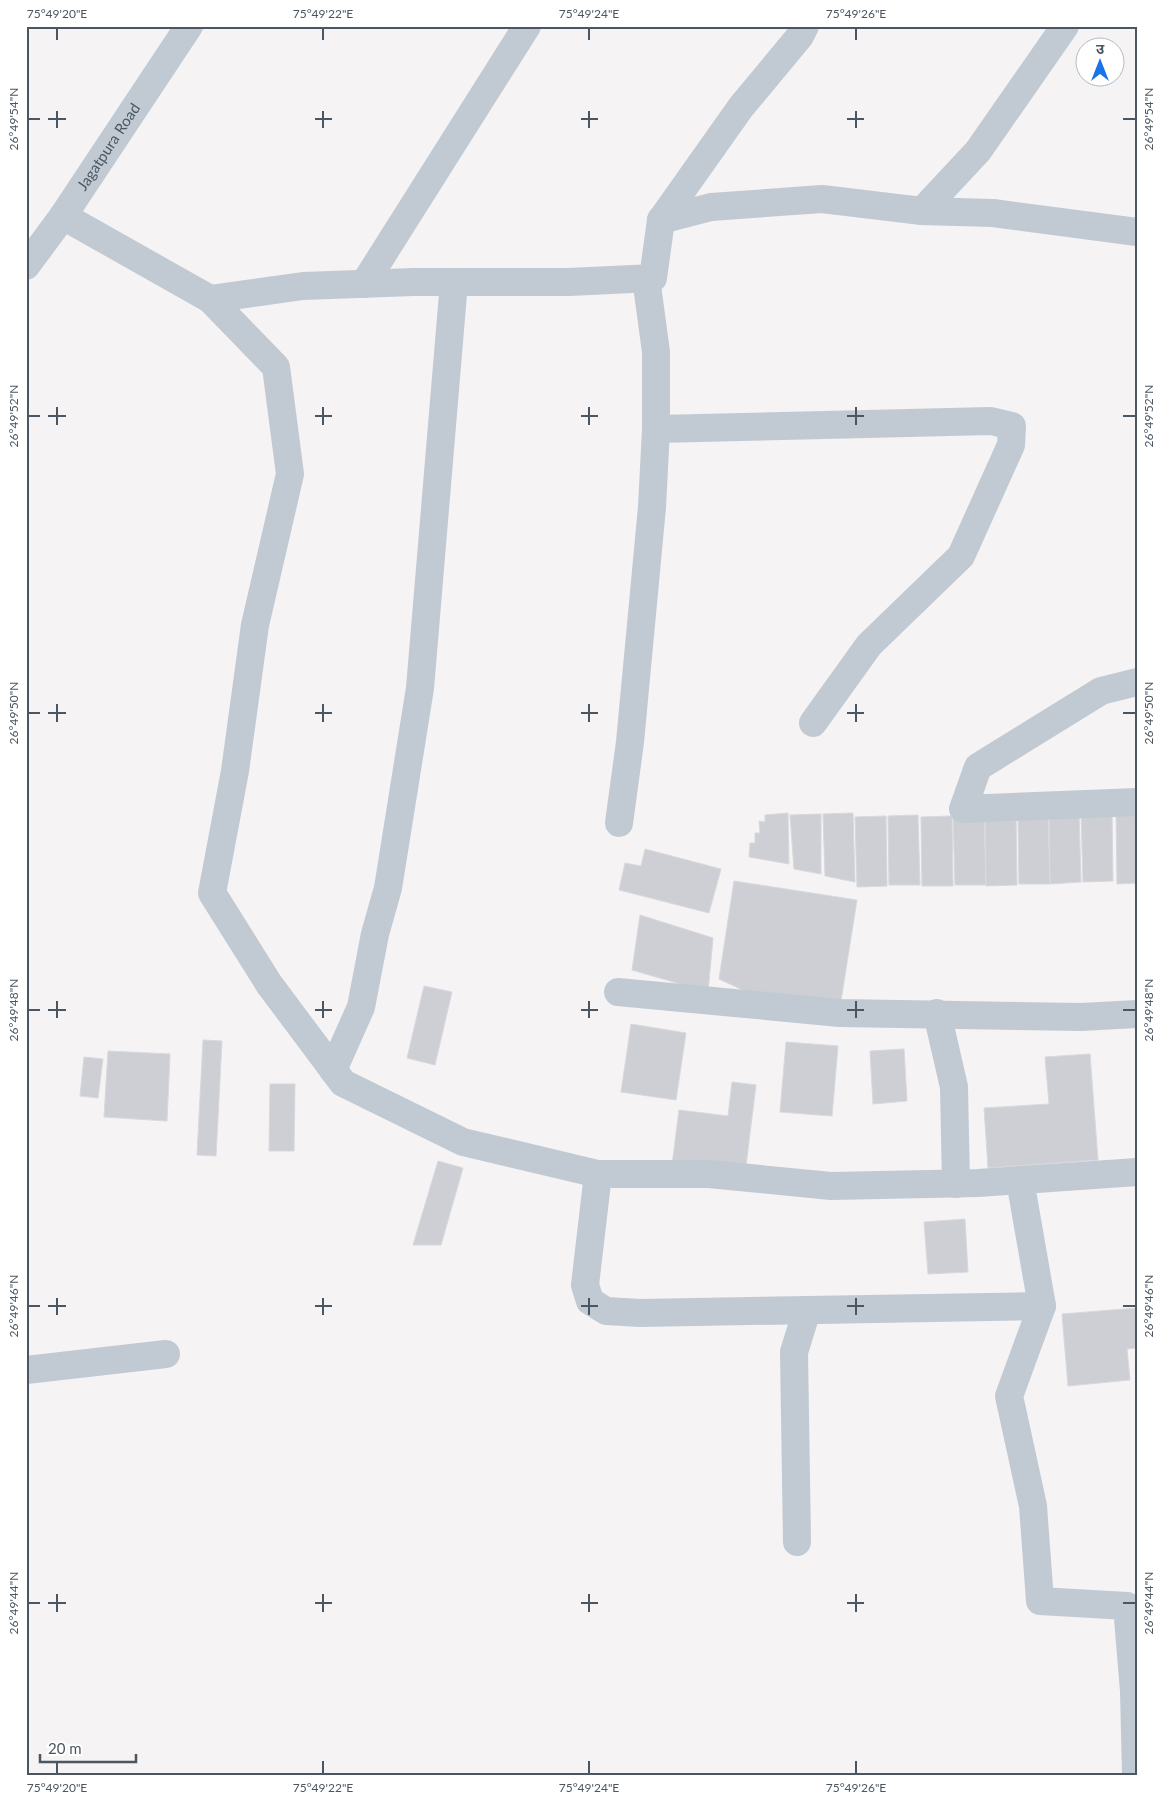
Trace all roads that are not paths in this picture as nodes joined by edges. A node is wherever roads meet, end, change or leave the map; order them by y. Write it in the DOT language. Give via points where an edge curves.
graph roads {
  1 [pos="189,26"];
  2 [pos="527,26"];
  3 [pos="805,26"];
  4 [pos="1065,26"];
  5 [pos="922,211"];
  6 [pos="63,216"];
  7 [pos="661,220"];
  8 [pos="1137,232"];
  9 [pos="26,266"];
  10 [pos="646,278"];
  11 [pos="454,282"];
  12 [pos="364,284"];
  13 [pos="210,299"];
  14 [pos="656,429"];
  15 [pos="1137,682"];
  16 [pos="813,723"];
  17 [pos="1137,802"];
  18 [pos="618,823"];
  19 [pos="618,992"];
  20 [pos="937,1013"];
  21 [pos="1137,1014"];
  22 [pos="334,1070"];
  23 [pos="1137,1172"];
  24 [pos="598,1174"];
  25 [pos="1020,1180"];
  26 [pos="956,1184"];
  27 [pos="1042,1306"];
  28 [pos="807,1310"];
  29 [pos="166,1354"];
  30 [pos="26,1370"];
  31 [pos="797,1542"];
  32 [pos="1136,1775"];
  1 -- 6 [label="street, Jagatpura Road"];
  2 -- 12 [label="street"];
  3 -- 7 [label="street" via="741,107"];
  4 -- 5 [label="street" via="978,151"];
  5 -- 7 [label="street" via="822,199 711,207"];
  5 -- 8 [label="street" via="993,213"];
  6 -- 9 [label="street, Jagatpura Road"];
  6 -- 13 [label="street"];
  7 -- 10 [label="street" via="652,278"];
  10 -- 11 [label="street"];
  10 -- 14 [label="street" via="656,352"];
  11 -- 12 [label="street"];
  11 -- 22 [label="street" via="420,688 388,888 361,1007"];
  12 -- 13 [label="street" via="303,286"];
  13 -- 22 [label="street" via="276,366 290,474 255,625 235,771 212,893 269,984"];
  14 -- 16 [label="street" via="991,421 1012,426 1011,445 961,556 869,645"];
  14 -- 18 [label="street" via="630,742"];
  15 -- 17 [label="street" via="1102,691 978,767 962,809"];
  19 -- 20 [label="street" via="840,1013"];
  20 -- 21 [label="street" via="1081,1017"];
  20 -- 26 [label="street" via="954,1087"];
  22 -- 24 [label="street" via="343,1083 463,1142"];
  23 -- 25 [label="street"];
  24 -- 26 [label="street" via="709,1174 831,1186"];
  24 -- 28 [label="street" via="585,1285 590,1301 606,1311 640,1313"];
  25 -- 26 [label="street"];
  25 -- 27 [label="street"];
  27 -- 28 [label="street"];
  27 -- 32 [label="street" via="1008,1396 1034,1506 1040,1601 1127,1606"];
  28 -- 31 [label="street" via="794,1352"];
  29 -- 30 [label="street"];
}
